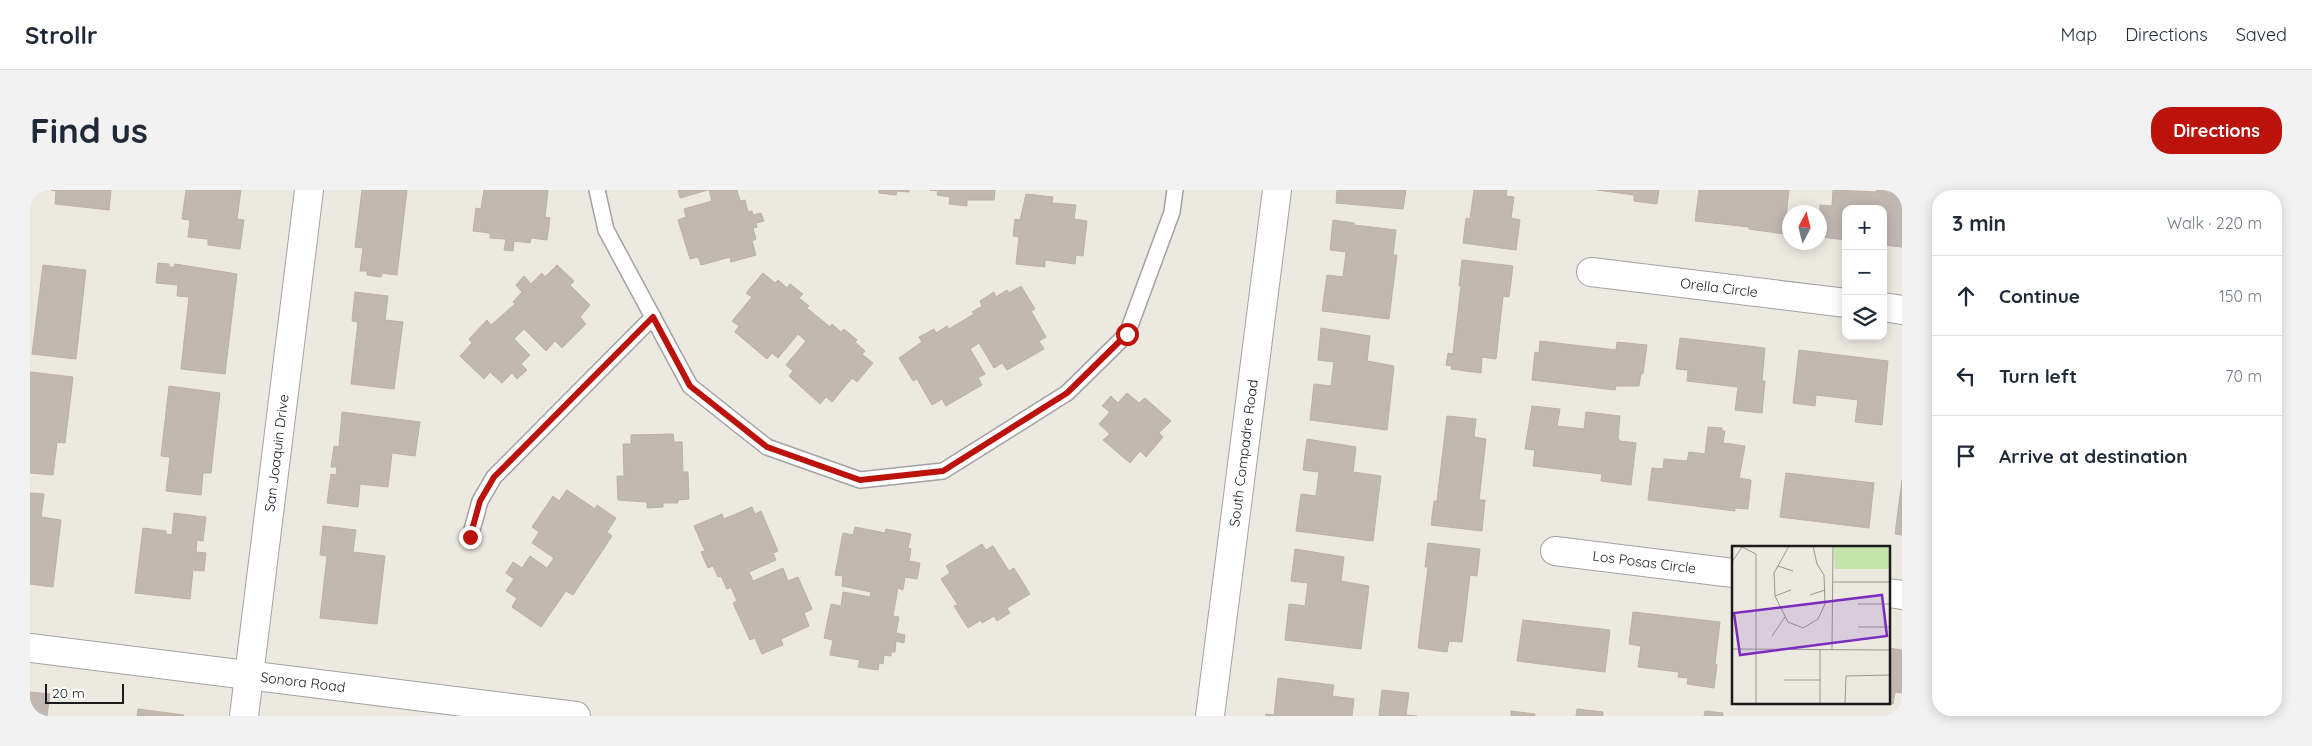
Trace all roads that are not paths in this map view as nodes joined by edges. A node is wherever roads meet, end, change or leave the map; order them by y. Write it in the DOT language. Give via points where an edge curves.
graph roads {
  1 [pos="310,190"];
  2 [pos="597,190"];
  3 [pos="1175,190"];
  4 [pos="1276,190"];
  5 [pos="1591,272"];
  6 [pos="1842,303"];
  7 [pos="1887,308"];
  8 [pos="1902,310"];
  9 [pos="653,317"];
  10 [pos="470,537"];
  11 [pos="1555,551"];
  12 [pos="1732,573"];
  13 [pos="30,648"];
  14 [pos="249,675"];
  15 [pos="244,716"];
  16 [pos="576,716"];
  17 [pos="1210,716"];
  1 -- 14 [label="street, San Joaquin Drive"];
  2 -- 9 [label="lane" via="606,230"];
  3 -- 9 [label="lane" via="1172,212 1127,334 1067,393 943,471 860,480 767,447 690,386"];
  4 -- 17 [label="street, South Compadre Road"];
  5 -- 6 [label="street, Orella Circle"];
  7 -- 8 [label="street"];
  9 -- 10 [label="lane" via="494,477 480,501"];
  11 -- 12 [label="street, Los Posas Circle"];
  13 -- 14 [label="street, Sonora Road"];
  14 -- 15 [label="street, San Joaquin Drive"];
  14 -- 16 [label="street, Sonora Road"];
}
